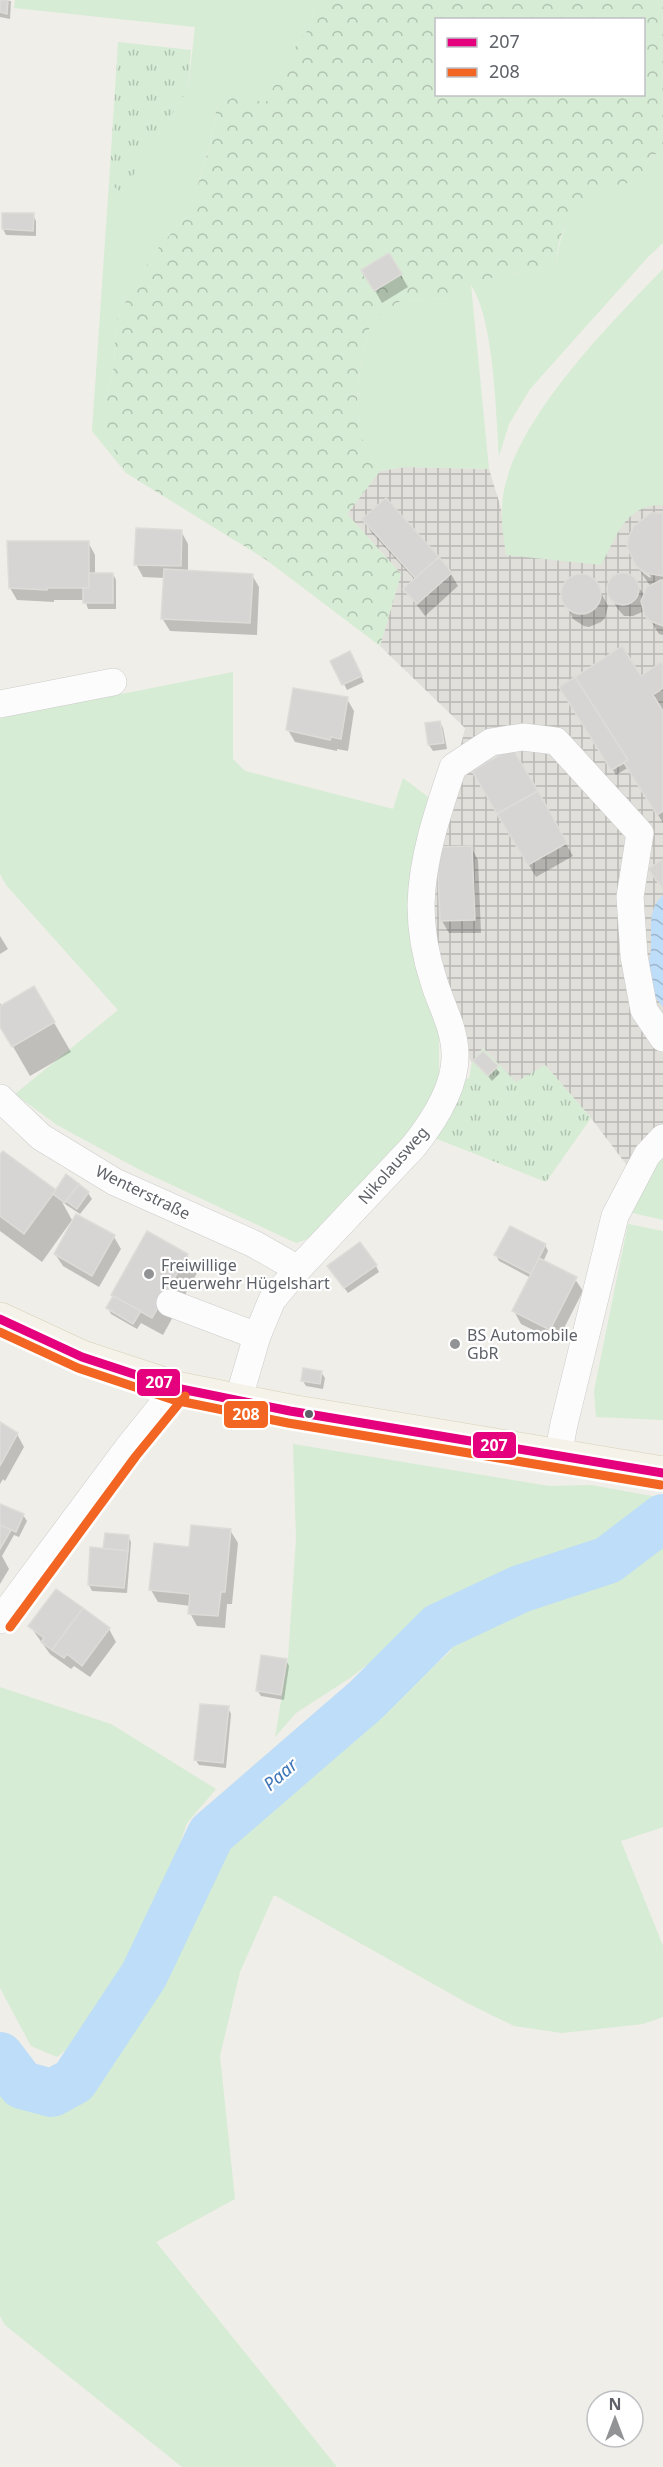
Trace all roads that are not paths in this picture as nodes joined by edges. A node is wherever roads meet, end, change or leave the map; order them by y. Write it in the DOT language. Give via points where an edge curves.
graph roads {
  1 [pos="113,682"];
  2 [pos="0,704"];
  3 [pos="663,1038"];
  4 [pos="0,1098"];
  5 [pos="663,1138"];
  6 [pos="298,1269"];
  7 [pos="170,1303"];
  8 [pos="0,1319"];
  9 [pos="258,1336"];
  10 [pos="176,1388"];
  11 [pos="238,1401"];
  12 [pos="558,1455"];
  13 [pos="657,1472"];
  14 [pos="0,1620"];
  1 -- 2 [label="street"];
  3 -- 6 [label="street, Nikolausweg" via="644,1010 634,956 630,897 640,833 556,741 523,737 491,742 453,767 424,865 421,907 427,954 449,1021 455,1052 453,1076 428,1128 413,1147"];
  4 -- 6 [label="street, Wenterstraße" via="41,1137 115,1182 254,1244"];
  5 -- 12 [label="street" via="647,1155 615,1216"];
  6 -- 9 [label="street, Nikolausweg" via="272,1300"];
  7 -- 9 [label="street"];
  8 -- 10 [label="main road" via="82,1357"];
  9 -- 11 [label="street, Nikolausweg"];
  10 -- 11 [label="main road"];
  10 -- 14 [label="street"];
  11 -- 12 [label="main road"];
  12 -- 13 [label="main road"];
}
